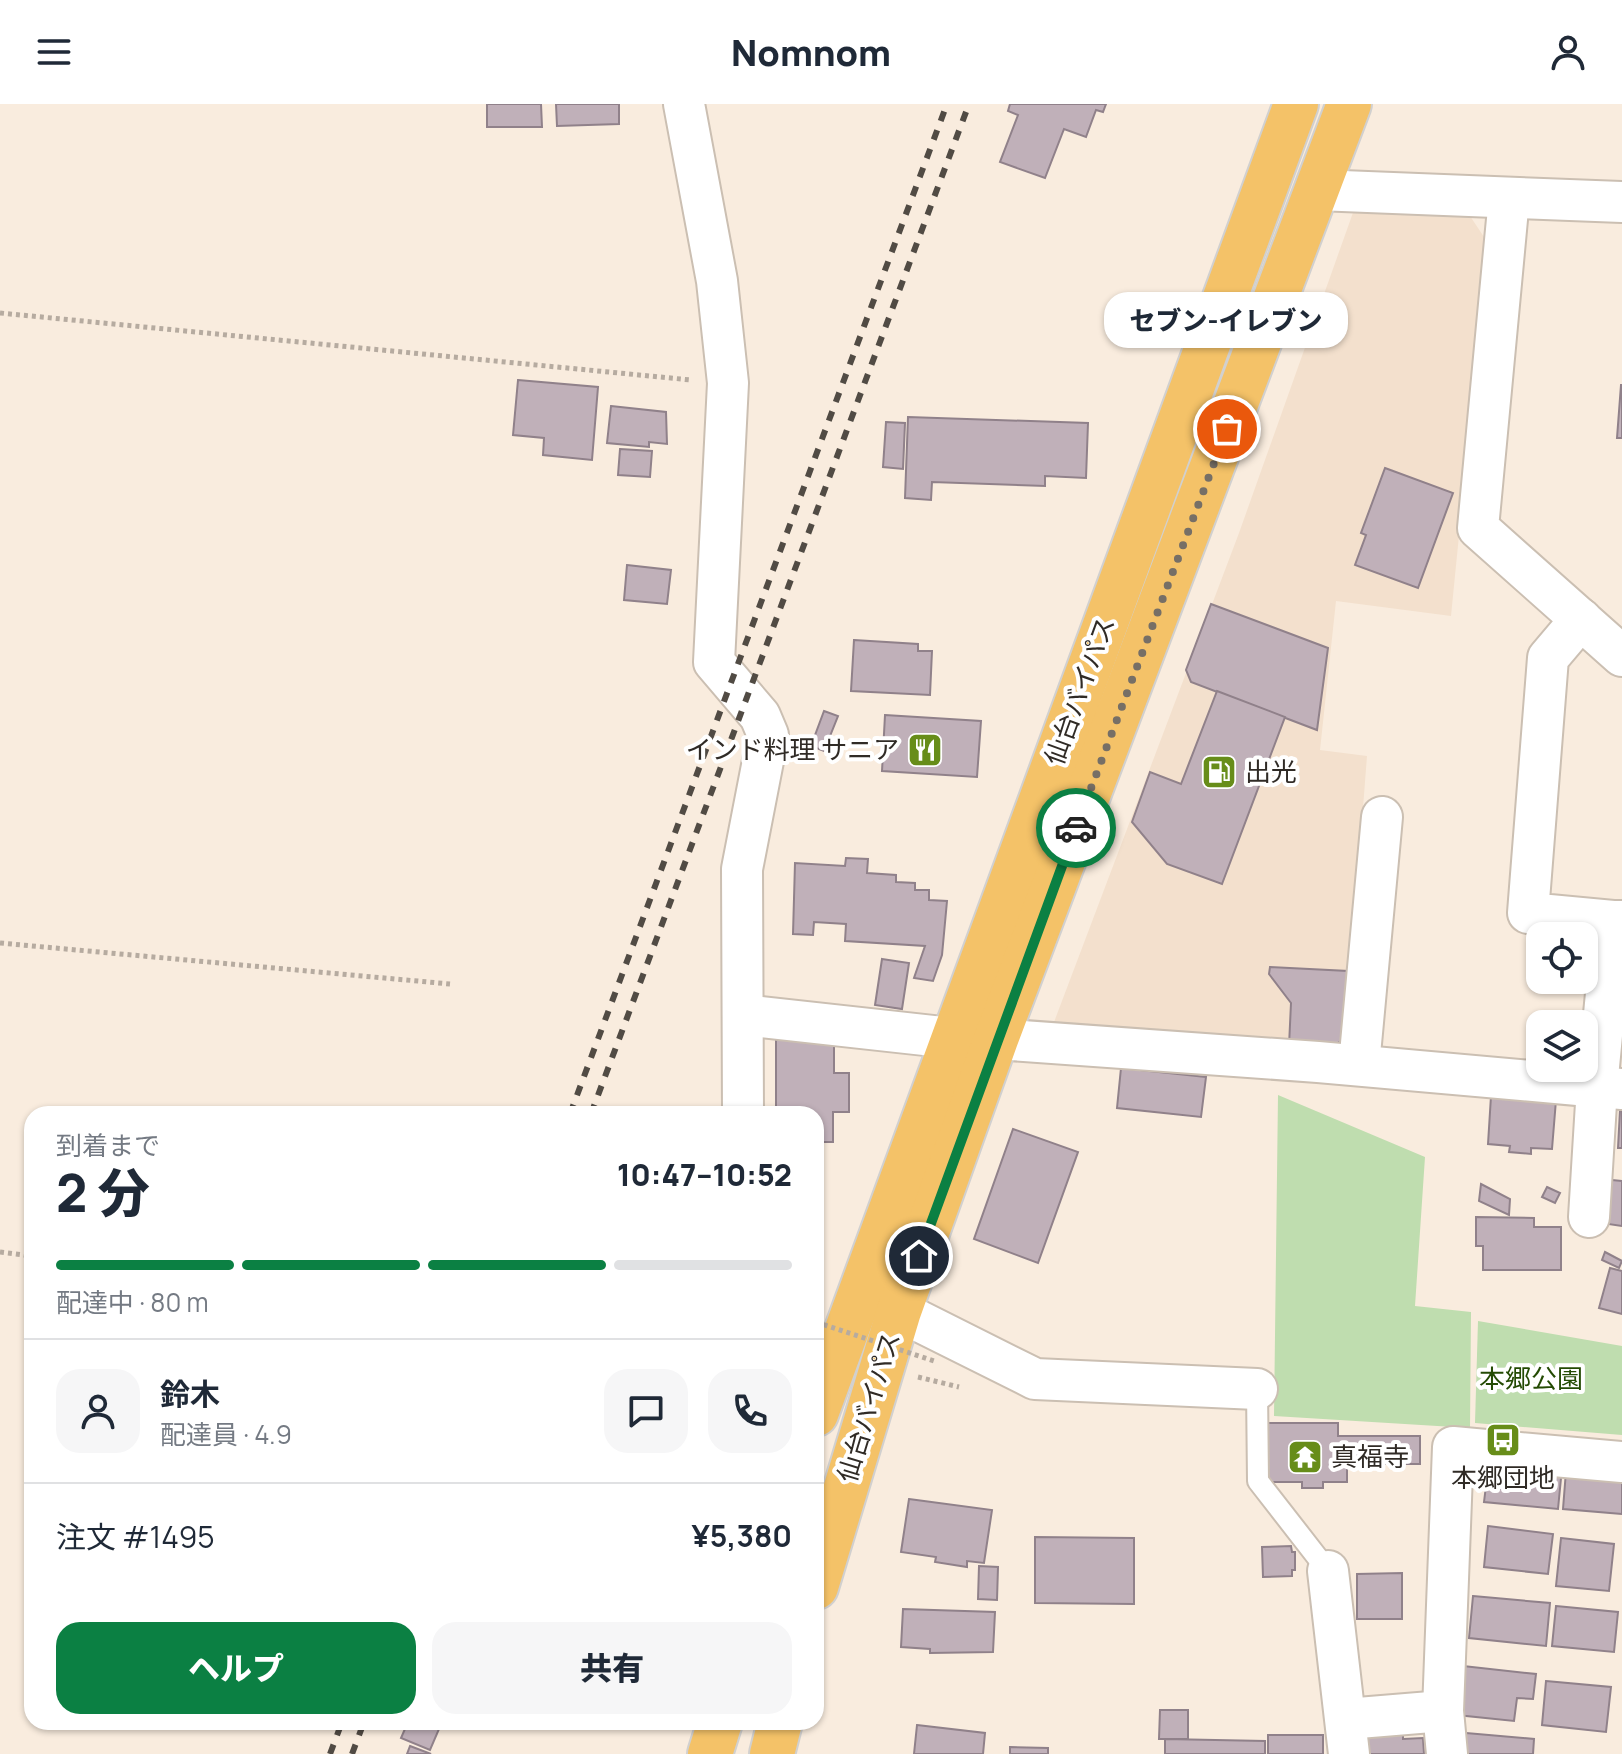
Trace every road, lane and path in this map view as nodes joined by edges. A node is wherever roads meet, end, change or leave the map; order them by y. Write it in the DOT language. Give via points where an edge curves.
graph roads {
  1 [pos="684,104"];
  2 [pos="1296,104"];
  3 [pos="1349,104"];
  4 [pos="1317,190"];
  5 [pos="1509,198"];
  6 [pos="1622,202"];
  7 [pos="0,313"];
  8 [pos="728,383"];
  9 [pos="1581,619"];
  10 [pos="1622,656"];
  11 [pos="1382,817"];
  12 [pos="1618,921"];
  13 [pos="0,943"];
  14 [pos="450,984"];
  15 [pos="743,1015"];
  16 [pos="952,1038"];
  17 [pos="996,1039"];
  18 [pos="1359,1065"];
  19 [pos="1609,1088"];
  20 [pos="743,1106"];
  21 [pos="1589,1217"];
  22 [pos="0,1252"];
  23 [pos="24,1255"];
  24 [pos="899,1311"];
  25 [pos="824,1325"];
  26 [pos="934,1361"];
  27 [pos="1257,1389"];
  28 [pos="824,1392"];
  29 [pos="1622,1462"];
  30 [pos="824,1560"];
  31 [pos="1328,1571"];
  32 [pos="1443,1711"];
  33 [pos="718,1730"];
  34 [pos="778,1730"];
  35 [pos="1348,1736"];
  36 [pos="710,1754"];
  37 [pos="772,1754"];
  38 [pos="1447,1754"];
  1 -- 8 [label="street" via="717,281"];
  2 -- 16 [label="highway, 仙台バイパス"];
  3 -- 4 [label="highway, 仙台バイパス"];
  4 -- 5 [label="street"];
  4 -- 17 [label="highway, 仙台バイパス"];
  5 -- 6 [label="street"];
  5 -- 9 [label="street" via="1478,528"];
  7 -- 8 [label="path"];
  8 -- 15 [label="street" via="714,662 760,716 768,735 742,869"];
  9 -- 10 [label="street"];
  9 -- 12 [label="street" via="1548,658 1528,913"];
  11 -- 18 [label="street"];
  12 -- 19 [label="street"];
  13 -- 14 [label="path"];
  15 -- 16 [label="street"];
  15 -- 20 [label="street"];
  16 -- 28 [label="highway, 仙台バイパス"];
  17 -- 18 [label="street"];
  17 -- 24 [label="highway, 仙台バイパス"];
  18 -- 19 [label="street"];
  19 -- 21 [label="street"];
  22 -- 23 [label="path"];
  24 -- 27 [label="street" via="1035,1379"];
  24 -- 30 [label="highway, 仙台バイパス"];
  25 -- 26 [label="path, bridge"];
  27 -- 31 [label="lane" via="1258,1481"];
  29 -- 32 [label="street" via="1453,1447"];
  31 -- 35 [label="street"];
  32 -- 35 [label="street"];
  32 -- 38 [label="street"];
  33 -- 36 [label="highway"];
  34 -- 37 [label="highway"];
}
